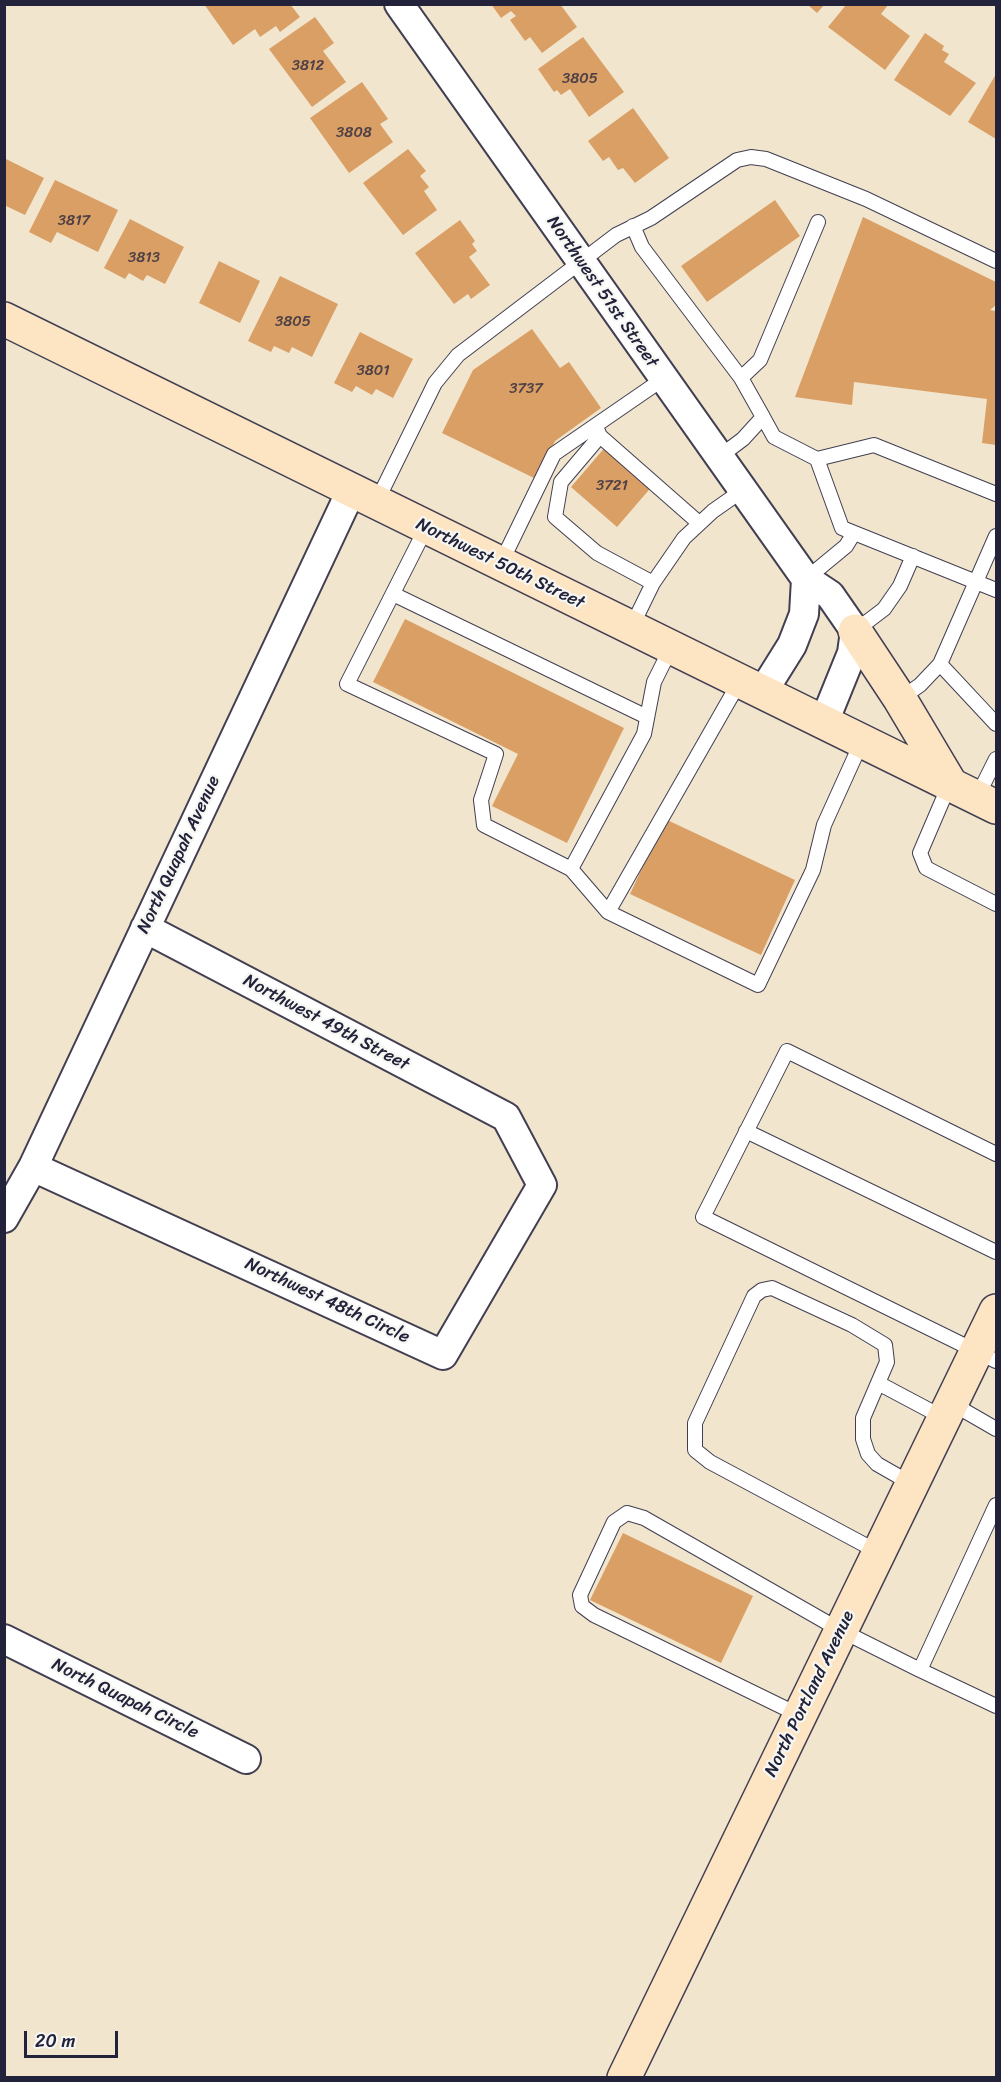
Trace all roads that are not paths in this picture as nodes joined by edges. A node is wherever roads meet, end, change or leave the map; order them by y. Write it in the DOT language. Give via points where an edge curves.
graph roads {
  1 [pos="399,4"];
  2 [pos="818,222"];
  3 [pos="633,226"];
  4 [pos="580,260"];
  5 [pos="996,261"];
  6 [pos="4,319"];
  7 [pos="741,378"];
  8 [pos="663,379"];
  9 [pos="763,417"];
  10 [pos="598,431"];
  11 [pos="719,457"];
  12 [pos="817,459"];
  13 [pos="743,490"];
  14 [pos="996,494"];
  15 [pos="363,497"];
  16 [pos="699,523"];
  17 [pos="426,528"];
  18 [pos="854,533"];
  19 [pos="996,536"];
  20 [pos="913,556"];
  21 [pos="500,565"];
  22 [pos="806,579"];
  23 [pos="977,582"];
  24 [pos="653,583"];
  25 [pos="996,590"];
  26 [pos="393,594"];
  27 [pos="631,628"];
  28 [pos="855,631"];
  29 [pos="671,648"];
  30 [pos="940,664"];
  31 [pos="751,687"];
  32 [pos="900,699"];
  33 [pos="647,717"];
  34 [pos="824,722"];
  35 [pos="996,724"];
  36 [pos="862,741"];
  37 [pos="996,759"];
  38 [pos="974,796"];
  39 [pos="571,868"];
  40 [pos="996,904"];
  41 [pos="608,912"];
  42 [pos="145,928"];
  43 [pos="747,1131"];
  44 [pos="996,1154"];
  45 [pos="33,1167"];
  46 [pos="542,1185"];
  47 [pos="4,1218"];
  48 [pos="996,1252"];
  49 [pos="996,1311"];
  50 [pos="987,1356"];
  51 [pos="878,1383"];
  52 [pos="947,1410"];
  53 [pos="996,1429"];
  54 [pos="912,1484"];
  55 [pos="996,1505"];
  56 [pos="878,1552"];
  57 [pos="840,1630"];
  58 [pos="4,1639"];
  59 [pos="920,1670"];
  60 [pos="996,1707"];
  61 [pos="800,1715"];
  62 [pos="246,1759"];
  63 [pos="624,2078"];
  1 -- 4 [label="street, Northwest 51st Street"];
  2 -- 7 [label="lane" via="760,360"];
  3 -- 4 [label="lane"];
  3 -- 5 [label="lane" via="737,160 751,157 866,199"];
  3 -- 7 [label="lane" via="655,266"];
  4 -- 8 [label="street, Northwest 51st Street"];
  4 -- 15 [label="lane" via="446,367"];
  6 -- 15 [label="main road, Northwest 50th Street"];
  7 -- 9 [label="lane"];
  8 -- 10 [label="lane"];
  8 -- 11 [label="street, Northwest 51st Street"];
  9 -- 11 [label="lane"];
  9 -- 12 [label="lane" via="774,437"];
  10 -- 16 [label="lane"];
  10 -- 21 [label="lane" via="554,454"];
  10 -- 24 [label="lane" via="561,482 555,517 597,554"];
  11 -- 13 [label="street, Northwest 51st Street"];
  12 -- 14 [label="lane" via="874,445"];
  12 -- 18 [label="lane" via="842,528"];
  13 -- 16 [label="lane"];
  13 -- 22 [label="street, Northwest 51st Street"];
  15 -- 17 [label="main road, Northwest 50th Street"];
  15 -- 42 [label="street, North Quapah Avenue"];
  16 -- 24 [label="lane"];
  17 -- 21 [label="main road, Northwest 50th Street"];
  17 -- 26 [label="lane"];
  18 -- 20 [label="lane"];
  18 -- 22 [label="lane" via="834,558"];
  19 -- 23 [label="lane"];
  20 -- 23 [label="lane"];
  20 -- 28 [label="lane" via="884,609"];
  21 -- 27 [label="main road, Northwest 50th Street"];
  22 -- 28 [label="street, Northwest 51st Street" via="830,595"];
  22 -- 31 [label="street" via="804,614 783,664"];
  23 -- 25 [label="lane"];
  23 -- 30 [label="lane"];
  24 -- 27 [label="lane"];
  26 -- 33 [label="lane"];
  26 -- 39 [label="lane" via="347,684 496,754 481,800 484,825"];
  27 -- 29 [label="main road, Northwest 50th Street"];
  28 -- 32 [label="main road"];
  28 -- 34 [label="street" via="852,652"];
  29 -- 31 [label="main road, Northwest 50th Street"];
  29 -- 33 [label="lane" via="654,682"];
  30 -- 32 [label="lane"];
  30 -- 35 [label="lane"];
  31 -- 34 [label="main road, Northwest 50th Street"];
  31 -- 41 [label="lane"];
  32 -- 38 [label="main road"];
  33 -- 39 [label="lane" via="644,734"];
  34 -- 36 [label="main road, Northwest 50th Street"];
  36 -- 38 [label="main road, Northwest 50th Street"];
  36 -- 41 [label="lane" via="824,825 813,870 758,985"];
  37 -- 38 [label="lane"];
  38 -- 40 [label="lane" via="920,853 926,868"];
  39 -- 41 [label="lane"];
  42 -- 45 [label="street, North Quapah Avenue"];
  42 -- 46 [label="street, Northwest 49th Street" via="506,1117"];
  43 -- 44 [label="lane" via="787,1051"];
  43 -- 48 [label="lane"];
  43 -- 50 [label="lane" via="703,1217"];
  45 -- 46 [label="street, Northwest 48th Circle" via="443,1354"];
  45 -- 47 [label="street, North Quapah Avenue"];
  49 -- 50 [label="main road, North Portland Avenue"];
  50 -- 52 [label="main road, North Portland Avenue"];
  51 -- 52 [label="lane"];
  51 -- 54 [label="lane" via="863,1418 862,1438 877,1464"];
  51 -- 56 [label="lane" via="887,1362 885,1345 878,1339 772,1288 762,1290 754,1296 713,1382 695,1423 694,1436 695,1450 710,1462"];
  52 -- 53 [label="lane"];
  52 -- 54 [label="main road, North Portland Avenue"];
  54 -- 56 [label="main road, North Portland Avenue"];
  55 -- 59 [label="lane"];
  56 -- 57 [label="main road, North Portland Avenue"];
  57 -- 59 [label="lane"];
  57 -- 61 [label="main road, North Portland Avenue"];
  57 -- 61 [label="lane" via="644,1518 627,1513 614,1522 580,1595 582,1606"];
  58 -- 62 [label="street, North Quapah Circle"];
  59 -- 60 [label="lane"];
  61 -- 63 [label="main road, North Portland Avenue"];
}
